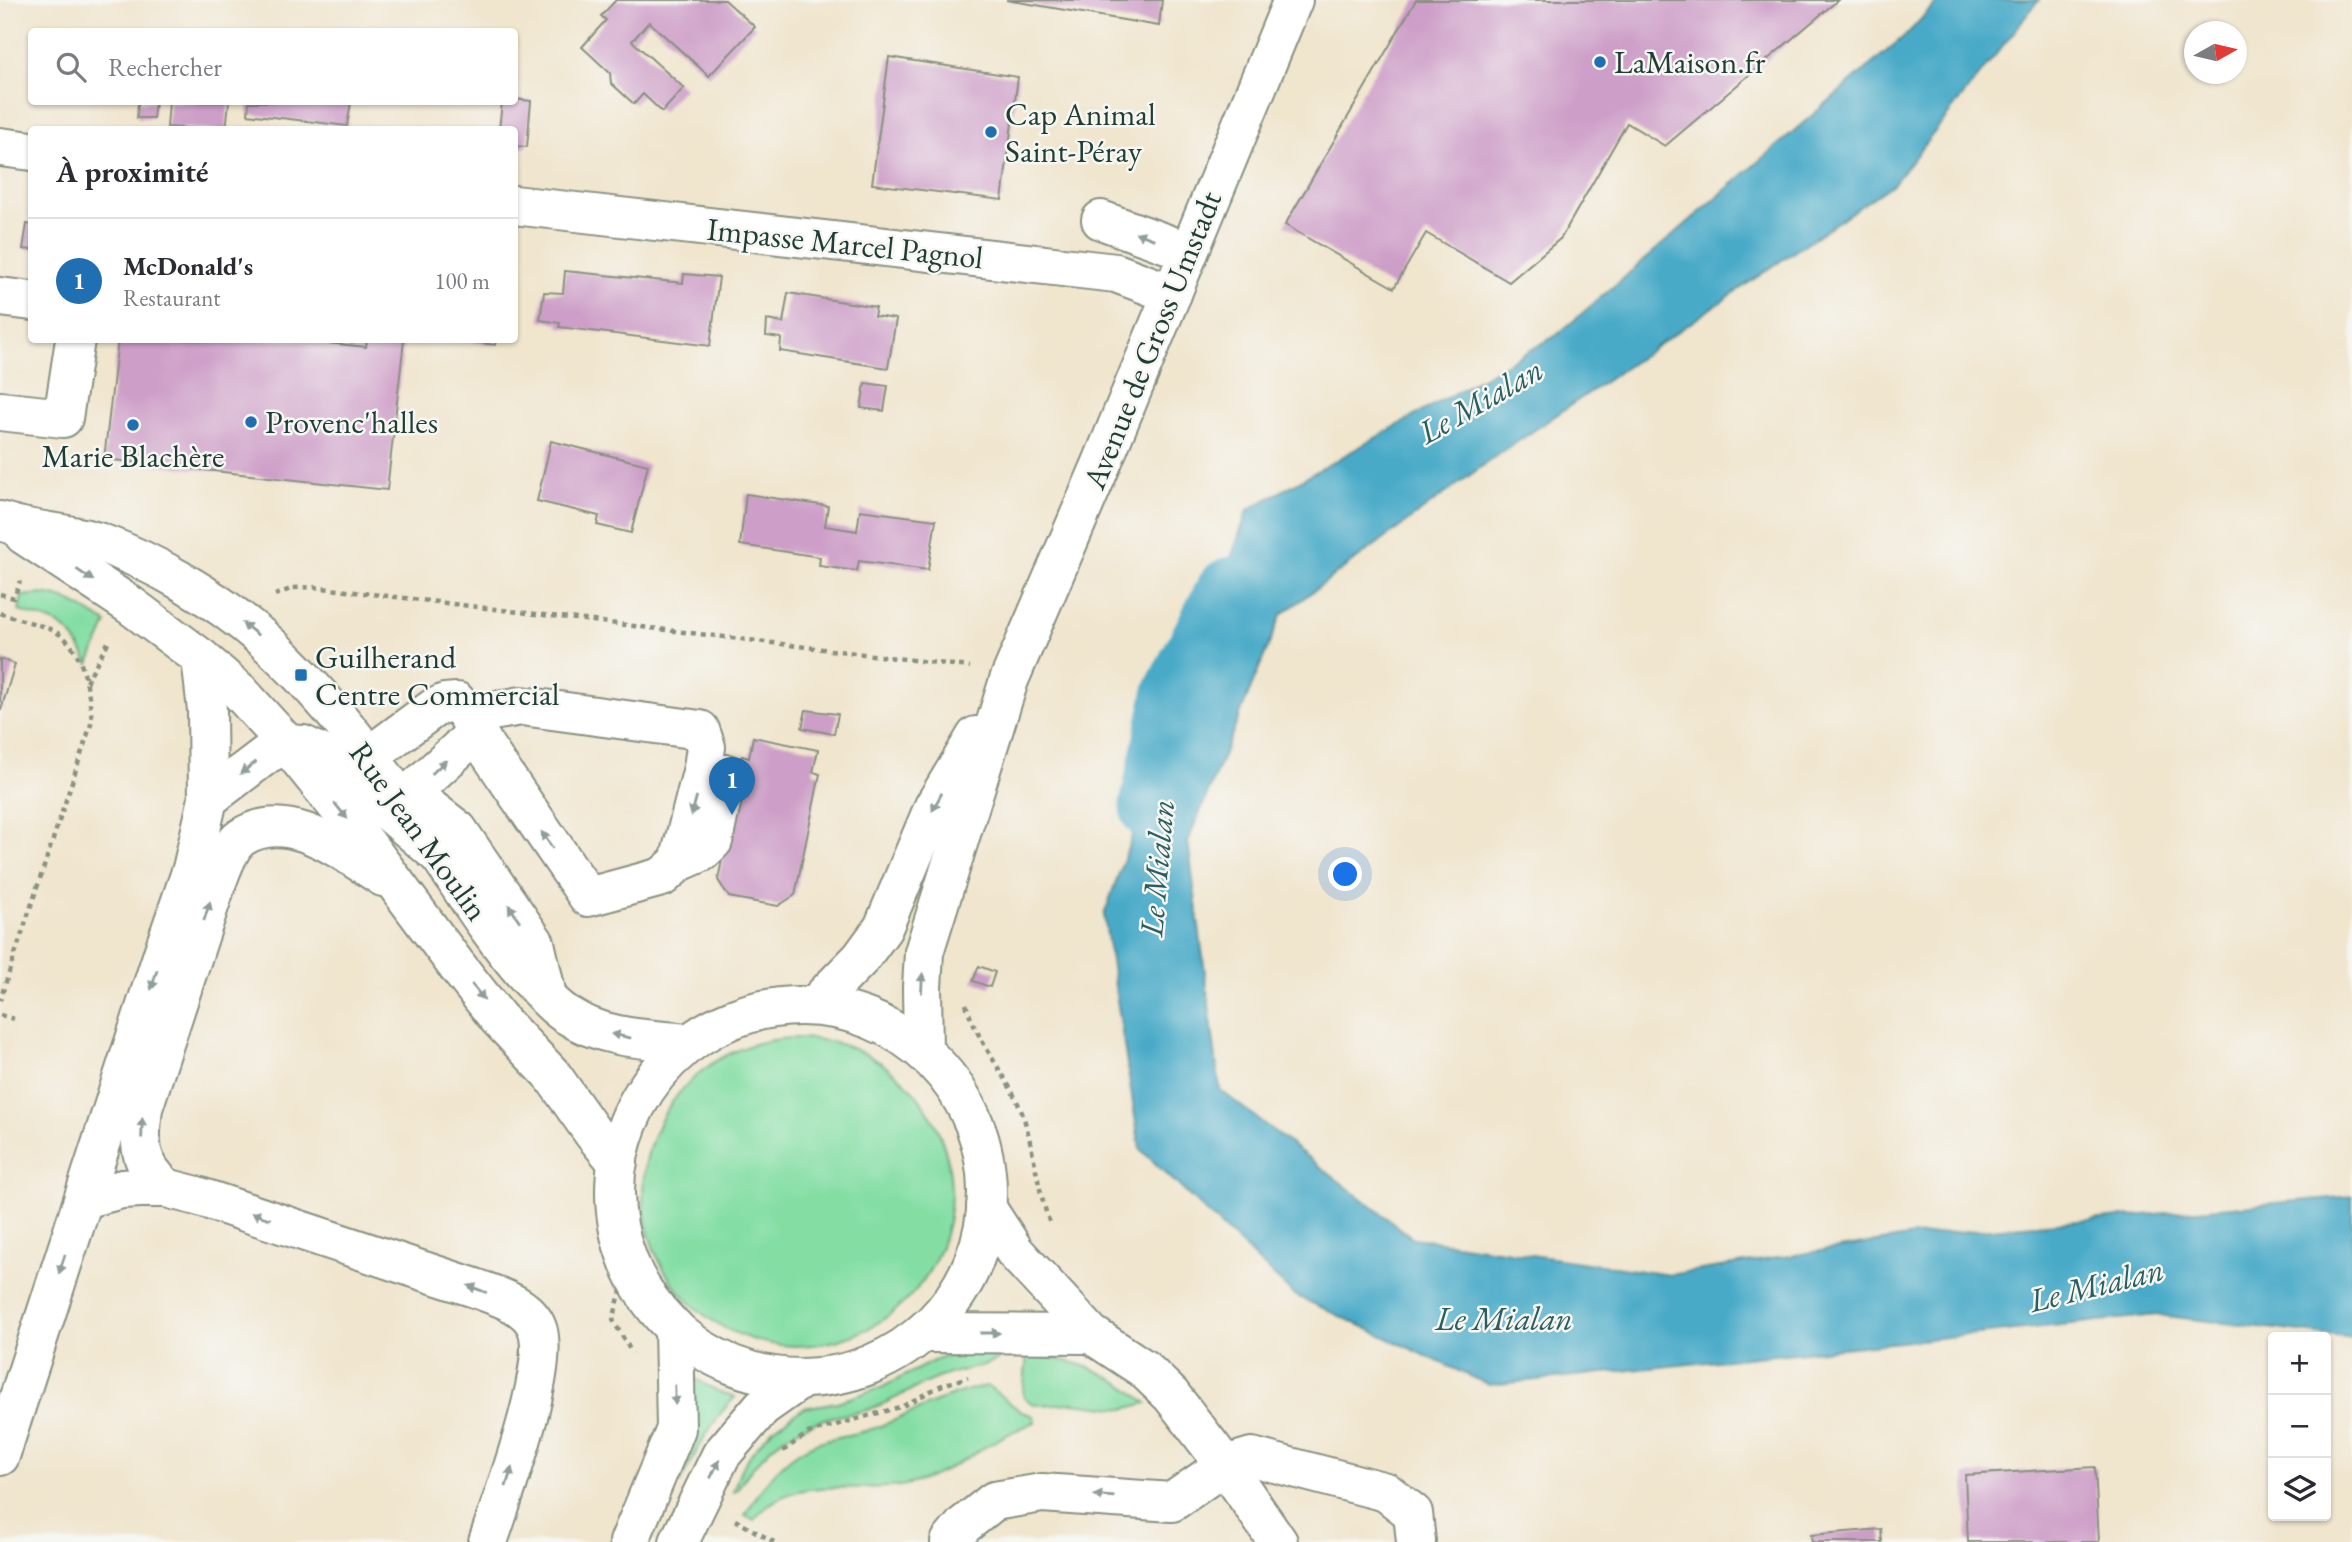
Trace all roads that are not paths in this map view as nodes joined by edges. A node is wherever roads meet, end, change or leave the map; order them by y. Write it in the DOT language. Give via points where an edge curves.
graph roads {
  1 [pos="1293,0"];
  2 [pos="0,147"];
  3 [pos="28,150"];
  4 [pos="518,205"];
  5 [pos="1101,220"];
  6 [pos="1189,252"];
  7 [pos="1172,294"];
  8 [pos="0,297"];
  9 [pos="28,300"];
  10 [pos="75,343"];
  11 [pos="0,411"];
  12 [pos="4,523"];
  13 [pos="201,658"];
  14 [pos="992,674"];
  15 [pos="467,716"];
  16 [pos="287,744"];
  17 [pos="374,762"];
  18 [pos="406,797"];
  19 [pos="208,799"];
  20 [pos="440,856"];
  21 [pos="398,886"];
  22 [pos="547,998"];
  23 [pos="814,1006"];
  24 [pos="689,1043"];
  25 [pos="923,1051"];
  26 [pos="618,1163"];
  27 [pos="166,1188"];
  28 [pos="84,1199"];
  29 [pos="986,1207"];
  30 [pos="674,1327"];
  31 [pos="922,1333"];
  32 [pos="1091,1334"];
  33 [pos="803,1378"];
  34 [pos="0,1456"];
  35 [pos="1225,1465"];
  36 [pos="682,1538"];
  37 [pos="488,1542"];
  38 [pos="629,1542"];
  39 [pos="950,1542"];
  40 [pos="1278,1542"];
  41 [pos="1416,1542"];
  1 -- 6 [label="main road, Avenue de Gross Umstadt"];
  2 -- 3 [label="main road"];
  4 -- 7 [label="main road, Impasse Marcel Pagnol" via="1116,273"];
  6 -- 5 [label="main road, one-way"];
  6 -- 7 [label="main road, Avenue de Gross Umstadt"];
  7 -- 14 [label="main road, Avenue de Gross Umstadt"];
  8 -- 9 [label="main road"];
  10 -- 11 [label="main road" via="63,418"];
  12 -- 13 [label="main road, Rue Jean Moulin, one-way" via="130,605"];
  17 -- 12 [label="main road, Rue Jean Moulin, one-way" via="300,675 214,603 156,567 97,542"];
  13 -- 16 [label="main road, Rue Jean Moulin" via="239,691"];
  13 -- 19 [label="main road"];
  14 -- 23 [label="main road, Avenue de Gross Umstadt, one-way" via="883,928"];
  25 -- 14 [label="main road, Avenue de Gross Umstadt, one-way" via="925,952"];
  15 -- 15 [label="main road, one-way" via="522,706 700,730 705,747 703,768 679,862 662,877 588,897"];
  15 -- 17 [label="main road" via="445,703 434,708"];
  18 -- 15 [label="main road, one-way"];
  16 -- 19 [label="main road, one-way"];
  16 -- 20 [label="main road" via="320,753"];
  16 -- 21 [label="main road, Rue Jean Moulin, one-way"];
  17 -- 18 [label="main road, Rue Jean Moulin"];
  18 -- 20 [label="main road, Rue Jean Moulin"];
  22 -- 18 [label="main road, one-way" via="535,943 458,830"];
  19 -- 28 [label="main road, one-way" via="192,869"];
  20 -- 22 [label="main road, Rue Jean Moulin" via="510,958"];
  21 -- 26 [label="main road, Rue Jean Moulin, one-way" via="498,1018 552,1075"];
  27 -- 21 [label="main road, one-way" via="144,1163 143,1108 218,880 241,838 271,828 310,833"];
  24 -- 22 [label="main road, Rue Jean Moulin, one-way" via="621,1037 566,1015"];
  23 -- 24 [label="main road" via="748,1013"];
  23 -- 25 [label="main road" via="872,1019"];
  24 -- 26 [label="main road" via="660,1071 637,1105"];
  25 -- 29 [label="main road" via="947,1076 975,1127 986,1172"];
  26 -- 30 [label="main road" via="621,1237 648,1296"];
  27 -- 28 [label="main road" via="122,1189"];
  37 -- 27 [label="main road, one-way" via="534,1395 540,1349 537,1326 518,1305"];
  28 -- 34 [label="main road, one-way"];
  29 -- 31 [label="main road" via="980,1243 967,1277 948,1307"];
  29 -- 32 [label="main road" via="1015,1252"];
  30 -- 33 [label="main road" via="734,1365 768,1375"];
  30 -- 38 [label="main road, one-way" via="676,1429"];
  31 -- 32 [label="main road, one-way"];
  31 -- 33 [label="main road" via="876,1363 840,1374"];
  32 -- 35 [label="main road" via="1144,1369 1195,1424"];
  36 -- 33 [label="main road, one-way" via="722,1455 762,1407"];
  35 -- 39 [label="main road, one-way" via="1172,1502 1042,1493 994,1501"];
  35 -- 40 [label="main road"];
  35 -- 41 [label="main road" via="1252,1457 1386,1492 1413,1513"];
}
